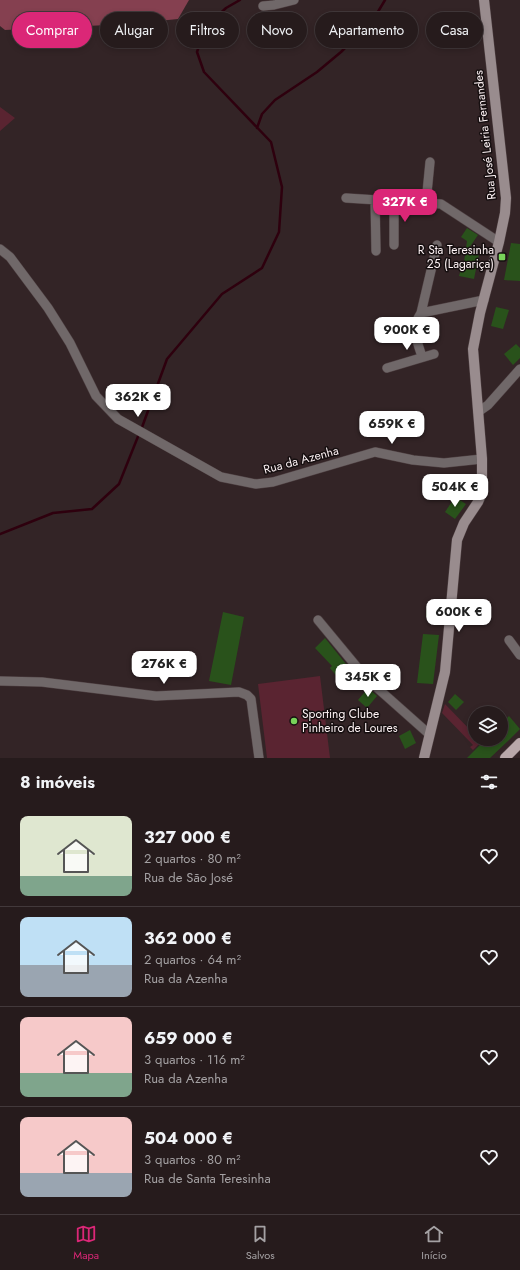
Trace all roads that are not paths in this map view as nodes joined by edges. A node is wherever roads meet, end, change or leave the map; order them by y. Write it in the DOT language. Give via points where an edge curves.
graph roads {
  1 [pos="294,0"];
  2 [pos="484,0"];
  3 [pos="263,6"];
  4 [pos="430,162"];
  5 [pos="346,198"];
  6 [pos="374,200"];
  7 [pos="394,201"];
  8 [pos="426,203"];
  9 [pos="499,242"];
  10 [pos="394,245"];
  11 [pos="437,245"];
  12 [pos="0,249"];
  13 [pos="376,251"];
  14 [pos="484,300"];
  15 [pos="421,313"];
  16 [pos="434,354"];
  17 [pos="422,357"];
  18 [pos="387,368"];
  19 [pos="520,369"];
  20 [pos="478,412"];
  21 [pos="482,459"];
  22 [pos="318,620"];
  23 [pos="509,640"];
  24 [pos="520,655"];
  25 [pos="0,681"];
  26 [pos="429,734"];
  27 [pos="520,743"];
  28 [pos="259,758"];
  29 [pos="424,758"];
  30 [pos="505,758"];
  1 -- 3 [label="street"];
  2 -- 9 [label="main road, Rua José Leiria Fernandes" via="506,198"];
  4 -- 8 [label="street"];
  5 -- 6 [label="street"];
  6 -- 7 [label="street"];
  6 -- 13 [label="street"];
  7 -- 8 [label="street"];
  7 -- 10 [label="street"];
  8 -- 9 [label="street" via="441,204"];
  9 -- 14 [label="main road, Rua José Leiria Fernandes"];
  11 -- 15 [label="street"];
  12 -- 21 [label="street, Rua da Azenha" via="10,257 48,308 70,343 96,396 118,419 220,477 256,484 273,482 375,452 444,463"];
  14 -- 15 [label="street"];
  14 -- 20 [label="main road, Rua José Leiria Fernandes" via="473,349"];
  15 -- 17 [label="street" via="414,328"];
  16 -- 17 [label="street"];
  17 -- 18 [label="street"];
  19 -- 20 [label="street" via="488,405"];
  20 -- 21 [label="main road, Rua José Leiria Fernandes"];
  21 -- 26 [label="main road, Rua José Leiria Fernandes" via="482,493 457,540 445,672"];
  22 -- 26 [label="street" via="366,678"];
  23 -- 24 [label="street"];
  25 -- 28 [label="street" via="42,682 156,696 239,692 251,699"];
  26 -- 29 [label="main road"];
  27 -- 30 [label="main road"];
}
